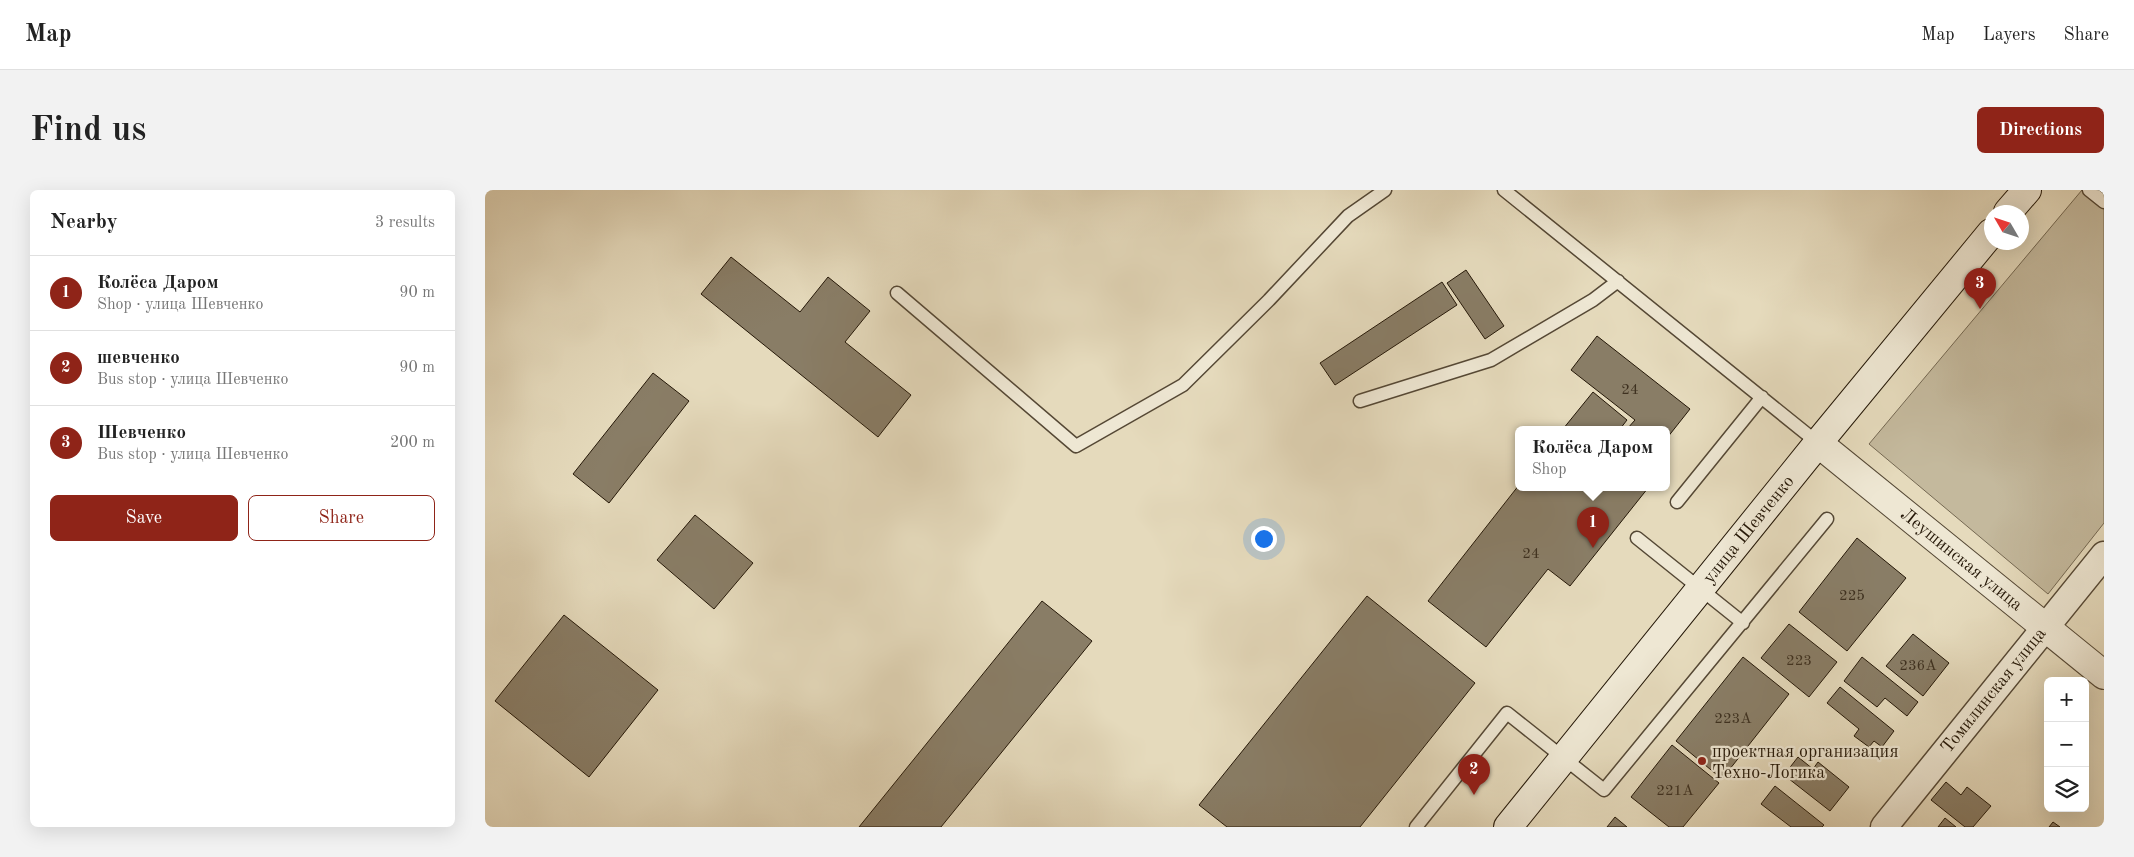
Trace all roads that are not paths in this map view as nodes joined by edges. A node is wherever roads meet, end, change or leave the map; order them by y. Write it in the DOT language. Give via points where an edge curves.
graph roads {
  1 [pos="1385,190"];
  2 [pos="1505,190"];
  3 [pos="2027,190"];
  4 [pos="2089,190"];
  5 [pos="2104,202"];
  6 [pos="2014,205"];
  7 [pos="1984,242"];
  8 [pos="1618,281"];
  9 [pos="897,293"];
  10 [pos="1762,397"];
  11 [pos="1360,401"];
  12 [pos="1819,443"];
  13 [pos="1677,502"];
  14 [pos="1827,519"];
  15 [pos="1637,538"];
  16 [pos="2104,555"];
  17 [pos="1700,588"];
  18 [pos="1743,623"];
  19 [pos="2045,626"];
  20 [pos="2104,675"];
  21 [pos="1564,758"];
  22 [pos="1415,827"];
  23 [pos="1508,827"];
  24 [pos="1884,827"];
  1 -- 9 [label="lane" via="1348,216 1183,385 1076,446"];
  2 -- 8 [label="lane"];
  3 -- 6 [label="main road"];
  4 -- 5 [label="lane"];
  7 -- 12 [label="main road, улица Шевченко"];
  8 -- 10 [label="lane"];
  8 -- 11 [label="lane" via="1593,300 1491,360"];
  10 -- 12 [label="lane"];
  10 -- 13 [label="lane"];
  12 -- 17 [label="main road, улица Шевченко"];
  12 -- 19 [label="main road, Леушинская улица"];
  14 -- 18 [label="lane"];
  15 -- 17 [label="lane"];
  16 -- 19 [label="street, Томилинская улица"];
  17 -- 18 [label="lane"];
  17 -- 21 [label="main road, улица Шевченко"];
  18 -- 21 [label="lane" via="1604,790"];
  19 -- 20 [label="main road, Леушинская улица"];
  19 -- 24 [label="street, Томилинская улица"];
  21 -- 22 [label="lane" via="1507,713"];
  21 -- 23 [label="main road, улица Шевченко"];
}
